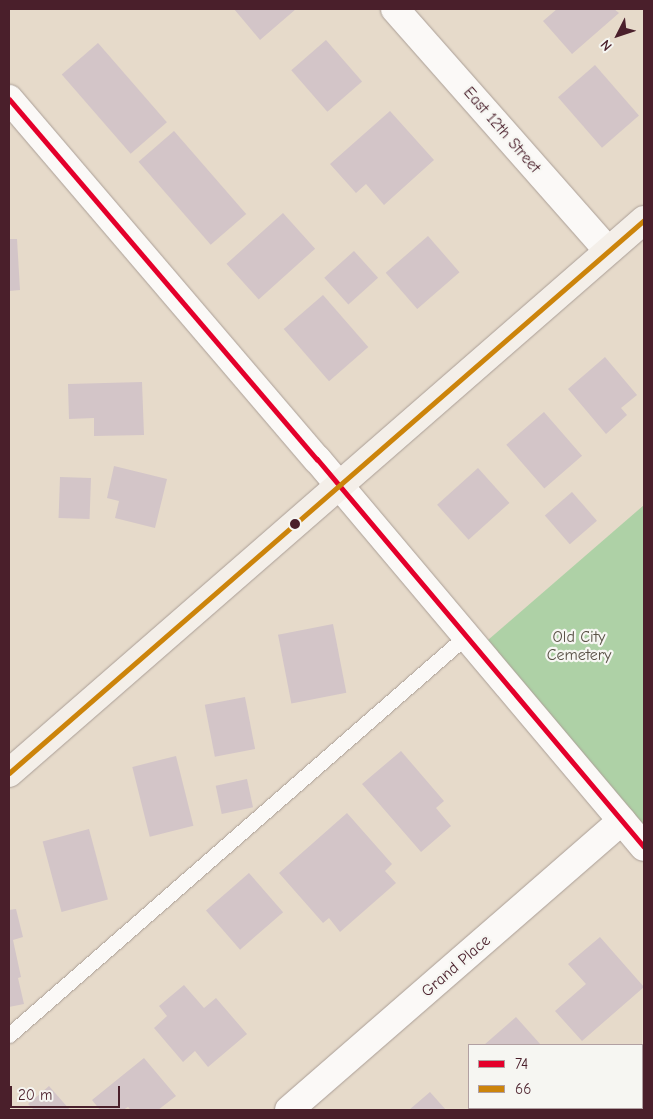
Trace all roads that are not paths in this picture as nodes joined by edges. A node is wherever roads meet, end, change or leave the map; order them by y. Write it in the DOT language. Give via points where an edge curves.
graph roads {
  1 [pos="395,9"];
  2 [pos="9,99"];
  3 [pos="644,220"];
  4 [pos="608,251"];
  5 [pos="338,484"];
  6 [pos="466,636"];
  7 [pos="9,773"];
  8 [pos="622,822"];
  9 [pos="644,848"];
  10 [pos="9,1034"];
  11 [pos="289,1110"];
  1 -- 4 [label="street, East 12th Street"];
  2 -- 5 [label="street"];
  3 -- 4 [label="main road"];
  4 -- 5 [label="main road"];
  5 -- 6 [label="street"];
  5 -- 7 [label="main road"];
  6 -- 8 [label="street"];
  6 -- 10 [label="lane"];
  8 -- 9 [label="street"];
  8 -- 11 [label="street, Grand Place"];
}
